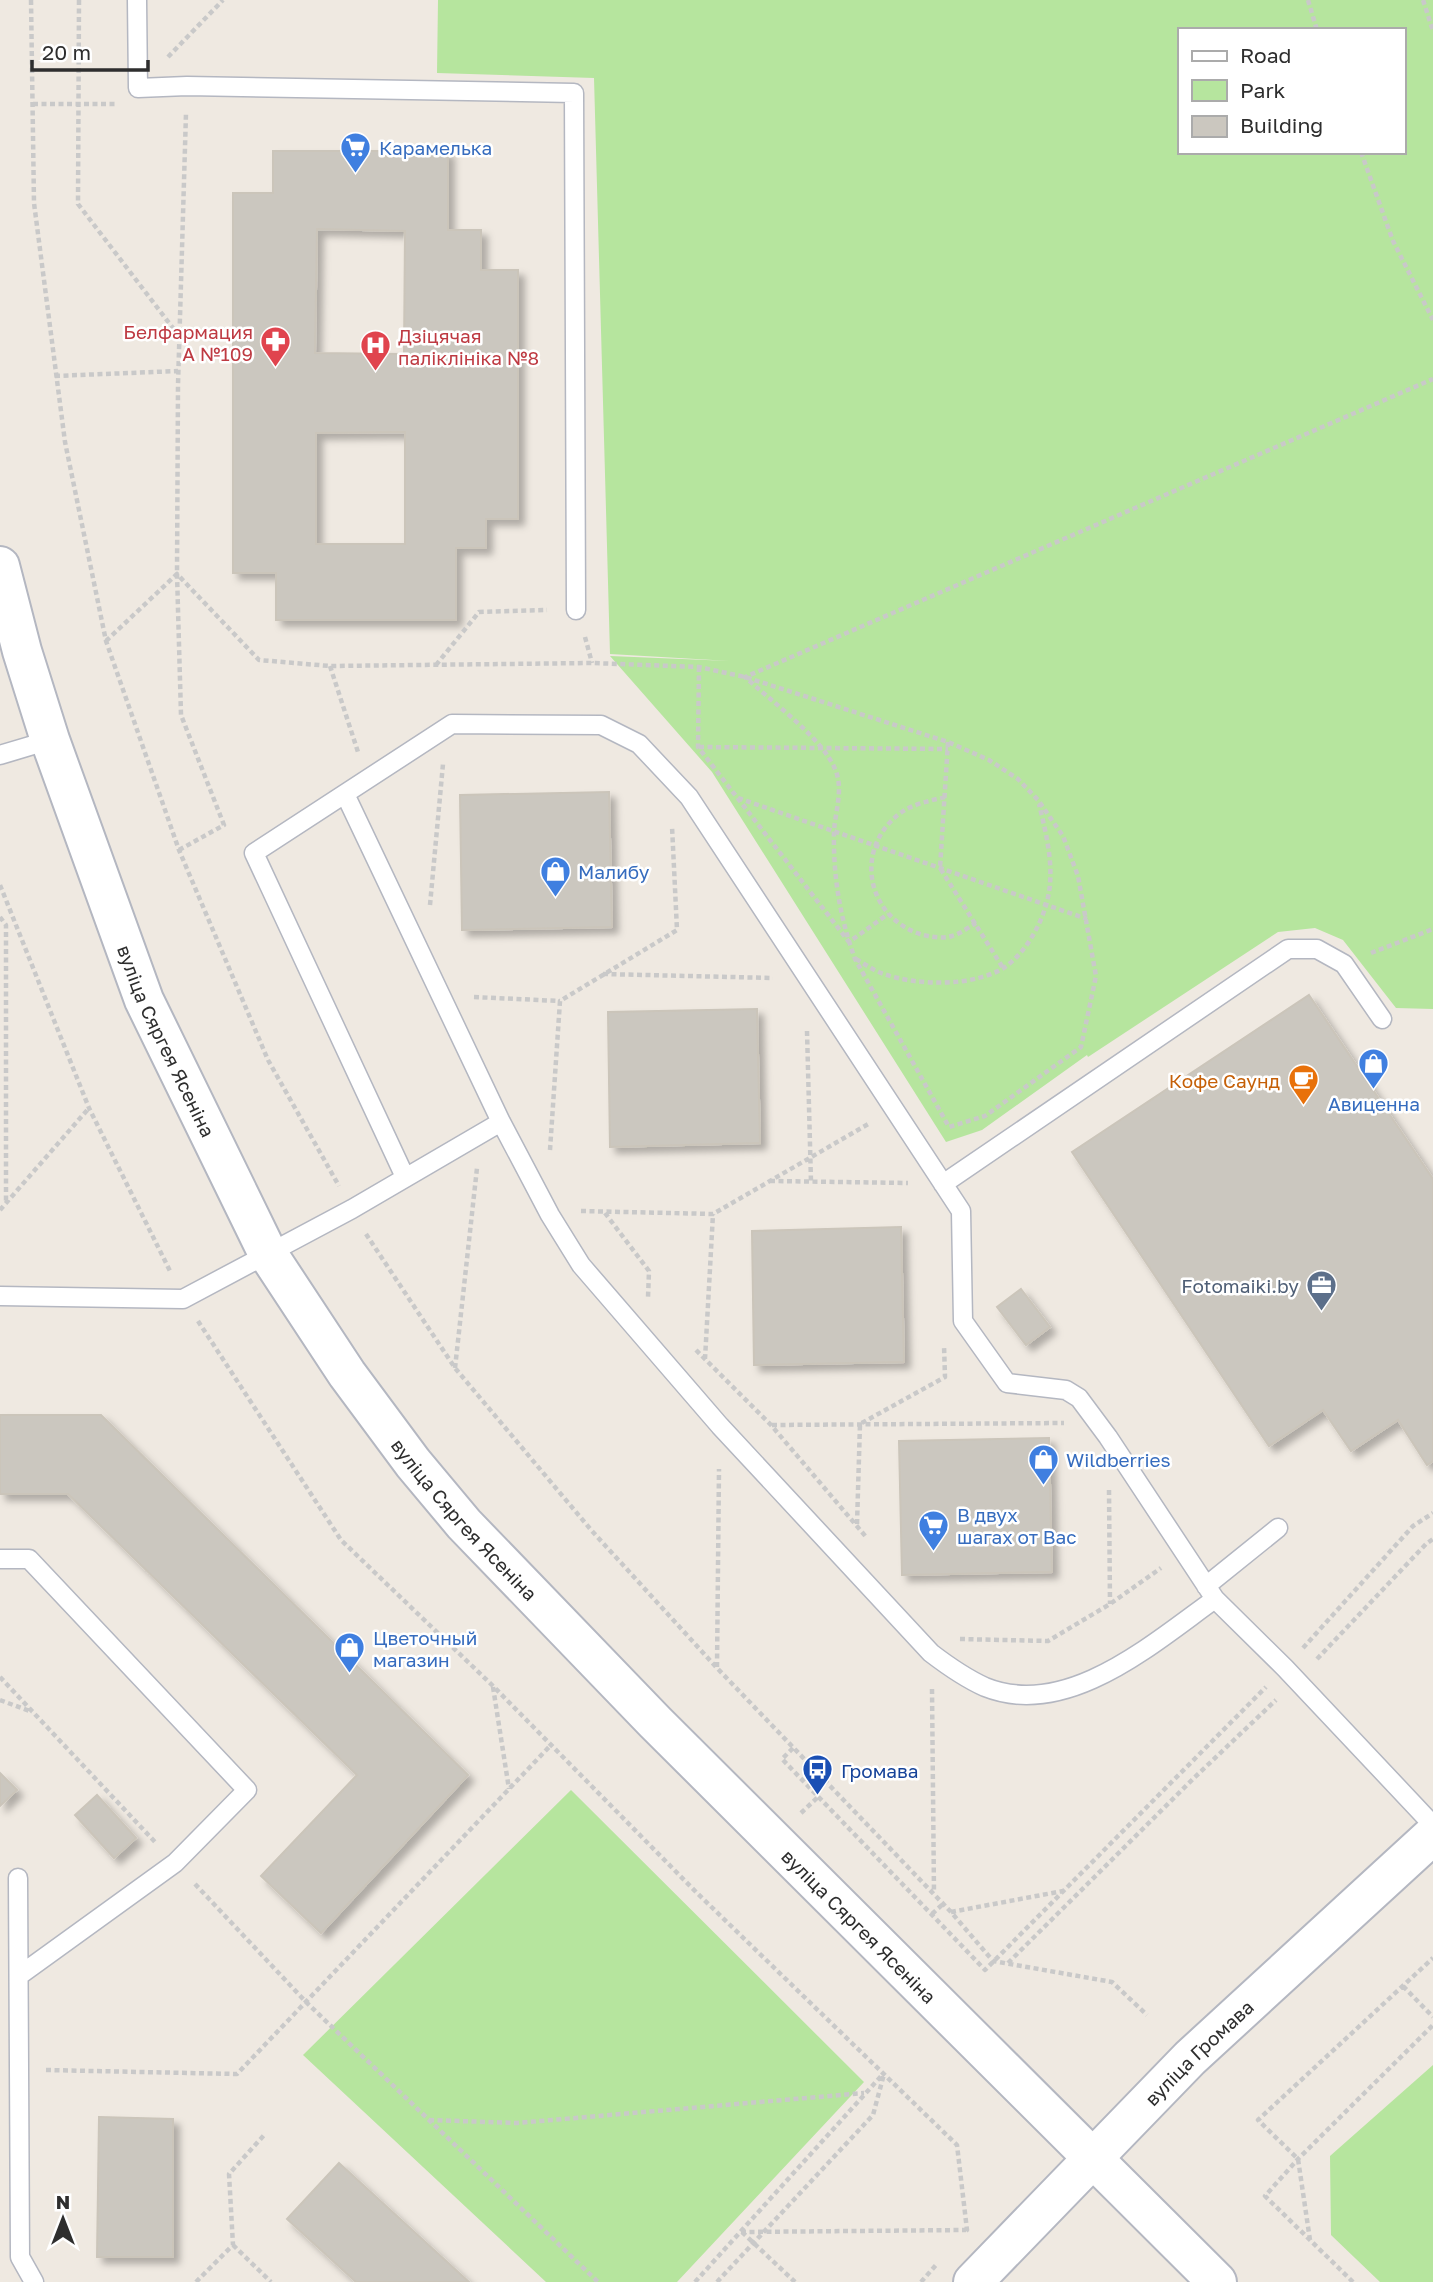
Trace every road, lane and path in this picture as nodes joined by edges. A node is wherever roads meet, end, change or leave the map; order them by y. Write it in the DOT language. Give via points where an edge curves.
graph roads {
  1 [pos="79,0"];
  2 [pos="137,0"];
  3 [pos="223,0"];
  4 [pos="1308,0"];
  5 [pos="1423,0"];
  6 [pos="1316,28"];
  7 [pos="1433,31"];
  8 [pos="187,86"];
  9 [pos="138,88"];
  10 [pos="33,104"];
  11 [pos="119,104"];
  12 [pos="79,105"];
  13 [pos="1362,154"];
  14 [pos="1433,320"];
  15 [pos="179,336"];
  16 [pos="178,371"];
  17 [pos="55,376"];
  18 [pos="1433,379"];
  19 [pos="0,566"];
  20 [pos="177,574"];
  21 [pos="576,610"];
  22 [pos="106,641"];
  23 [pos="436,665"];
  24 [pos="330,666"];
  25 [pos="699,667"];
  26 [pos="745,677"];
  27 [pos="50,740"];
  28 [pos="948,742"];
  29 [pos="698,747"];
  30 [pos="823,748"];
  31 [pos="948,750"];
  32 [pos="0,755"];
  33 [pos="444,755"];
  34 [pos="368,780"];
  35 [pos="345,794"];
  36 [pos="944,797"];
  37 [pos="737,798"];
  38 [pos="1038,800"];
  39 [pos="671,821"];
  40 [pos="834,832"];
  41 [pos="876,846"];
  42 [pos="179,850"];
  43 [pos="940,868"];
  44 [pos="0,885"];
  45 [pos="1046,905"];
  46 [pos="430,910"];
  47 [pos="888,914"];
  48 [pos="0,917"];
  49 [pos="1087,919"];
  50 [pos="976,923"];
  51 [pos="15,924"];
  52 [pos="3,925"];
  53 [pos="1433,929"];
  54 [pos="849,942"];
  55 [pos="855,959"];
  56 [pos="1344,964"];
  57 [pos="1003,968"];
  58 [pos="602,974"];
  59 [pos="780,987"];
  60 [pos="560,1001"];
  61 [pos="476,1009"];
  62 [pos="1382,1018"];
  63 [pos="807,1023"];
  64 [pos="89,1108"];
  65 [pos="894,1109"];
  66 [pos="501,1122"];
  67 [pos="544,1142"];
  68 [pos="810,1158"];
  69 [pos="405,1177"];
  70 [pos="769,1181"];
  71 [pos="811,1182"];
  72 [pos="915,1184"];
  73 [pos="943,1184"];
  74 [pos="6,1203"];
  75 [pos="0,1210"];
  76 [pos="578,1211"];
  77 [pos="604,1212"];
  78 [pos="713,1214"];
  79 [pos="268,1254"];
  80 [pos="0,1296"];
  81 [pos="183,1298"];
  82 [pos="648,1298"];
  83 [pos="944,1336"];
  84 [pos="696,1349"];
  85 [pos="705,1359"];
  86 [pos="455,1368"];
  87 [pos="1069,1423"];
  88 [pos="860,1424"];
  89 [pos="771,1425"];
  90 [pos="720,1426"];
  91 [pos="1108,1437"];
  92 [pos="1433,1513"];
  93 [pos="857,1524"];
  94 [pos="1278,1528"];
  95 [pos="1433,1539"];
  96 [pos="874,1546"];
  97 [pos="1183,1553"];
  98 [pos="0,1559"];
  99 [pos="1210,1592"];
  100 [pos="1110,1604"];
  101 [pos="951,1632"];
  102 [pos="931,1653"];
  103 [pos="717,1668"];
  104 [pos="1291,1674"];
  105 [pos="0,1677"];
  106 [pos="492,1686"];
  107 [pos="0,1700"];
  108 [pos="34,1713"];
  109 [pos="550,1746"];
  110 [pos="793,1748"];
  111 [pos="509,1789"];
  112 [pos="1433,1825"];
  113 [pos="1433,1835"];
  114 [pos="175,1863"];
  115 [pos="18,1878"];
  116 [pos="1064,1891"];
  117 [pos="934,1894"];
  118 [pos="943,1904"];
  119 [pos="951,1912"];
  120 [pos="932,1914"];
  121 [pos="1433,1958"];
  122 [pos="993,1961"];
  123 [pos="1008,1964"];
  124 [pos="20,1975"];
  125 [pos="1403,1986"];
  126 [pos="306,2002"];
  127 [pos="1147,2015"];
  128 [pos="1433,2017"];
  129 [pos="1433,2025"];
  130 [pos="20,2070"];
  131 [pos="884,2073"];
  132 [pos="864,2094"];
  133 [pos="428,2120"];
  134 [pos="265,2134"];
  135 [pos="1092,2159"];
  136 [pos="1298,2160"];
  137 [pos="741,2232"];
  138 [pos="764,2232"];
  139 [pos="1310,2240"];
  140 [pos="752,2243"];
  141 [pos="233,2245"];
  142 [pos="34,2282"];
  143 [pos="196,2282"];
  144 [pos="271,2282"];
  145 [pos="598,2282"];
  146 [pos="695,2282"];
  147 [pos="717,2282"];
  148 [pos="795,2282"];
  149 [pos="974,2282"];
  150 [pos="1217,2282"];
  151 [pos="1353,2282"];
  1 -- 12 [label="path"];
  2 -- 9 [label="lane"];
  3 -- 9 [label="path"];
  4 -- 6 [label="path"];
  5 -- 7 [label="path"];
  8 -- 9 [label="lane"];
  8 -- 15 [label="path"];
  8 -- 21 [label="lane" via="574,93"];
  10 -- 12 [label="path"];
  11 -- 12 [label="path"];
  12 -- 15 [label="path" via="78,204"];
  13 -- 14 [label="path" via="1393,241"];
  15 -- 16 [label="path"];
  16 -- 17 [label="path"];
  16 -- 20 [label="path"];
  18 -- 26 [label="path"];
  19 -- 27 [label="main road, вуліца Сяргея Ясеніна"];
  20 -- 22 [label="path"];
  20 -- 24 [label="path" via="258,660"];
  20 -- 42 [label="path" via="181,715 225,825"];
  21 -- 23 [label="path" via="479,612"];
  23 -- 24 [label="path"];
  23 -- 25 [label="path"];
  24 -- 34 [label="path"];
  25 -- 26 [label="path"];
  25 -- 29 [label="path"];
  26 -- 28 [label="path"];
  26 -- 30 [label="path"];
  27 -- 32 [label="lane"];
  27 -- 79 [label="main road, вуліца Сяргея Ясеніна" via="144,1000"];
  28 -- 31 [label="path"];
  28 -- 38 [label="path" via="989,760 1018,779"];
  29 -- 30 [label="path"];
  29 -- 37 [label="path"];
  30 -- 31 [label="path"];
  30 -- 40 [label="path" via="836,769 840,790"];
  31 -- 36 [label="path"];
  33 -- 46 [label="path"];
  34 -- 35 [label="lane"];
  34 -- 65 [label="lane" via="452,724 601,725 639,744 689,797"];
  35 -- 66 [label="lane"];
  35 -- 69 [label="lane" via="254,853"];
  36 -- 41 [label="path" via="901,812 885,827"];
  36 -- 43 [label="path"];
  37 -- 40 [label="path"];
  37 -- 54 [label="path"];
  38 -- 45 [label="path" via="1051,865"];
  38 -- 49 [label="path" via="1063,836"];
  39 -- 58 [label="path" via="677,930"];
  40 -- 41 [label="path"];
  40 -- 54 [label="path" via="836,891"];
  41 -- 43 [label="path"];
  41 -- 47 [label="path" via="870,873 876,897"];
  43 -- 45 [label="path"];
  43 -- 50 [label="path"];
  44 -- 51 [label="path"];
  45 -- 49 [label="path"];
  45 -- 57 [label="path" via="1029,940"];
  47 -- 50 [label="path" via="909,930 932,938 953,936"];
  47 -- 54 [label="path"];
  48 -- 52 [label="path"];
  49 -- 55 [label="path" via="1096,976 1081,1047 985,1116 950,1126"];
  50 -- 57 [label="path"];
  51 -- 52 [label="path"];
  51 -- 64 [label="path"];
  52 -- 74 [label="path"];
  53 -- 56 [label="path"];
  54 -- 55 [label="path"];
  55 -- 57 [label="path" via="883,974 914,982 979,978"];
  56 -- 62 [label="lane"];
  56 -- 73 [label="lane" via="1317,949 1288,949"];
  58 -- 59 [label="path" via="773,978"];
  58 -- 60 [label="path"];
  60 -- 61 [label="path" via="470,997"];
  60 -- 67 [label="path" via="550,1154"];
  63 -- 68 [label="path"];
  64 -- 74 [label="path"];
  64 -- 81 [label="path"];
  65 -- 68 [label="path"];
  65 -- 73 [label="lane"];
  66 -- 69 [label="lane"];
  66 -- 86 [label="path" via="477,1167"];
  66 -- 90 [label="lane" via="581,1265"];
  68 -- 70 [label="path"];
  68 -- 71 [label="path"];
  69 -- 79 [label="lane"];
  70 -- 71 [label="path"];
  70 -- 78 [label="path"];
  71 -- 72 [label="path"];
  73 -- 91 [label="lane" via="961,1211 963,1321 1007,1383 1066,1390 1080,1398"];
  74 -- 75 [label="path"];
  76 -- 77 [label="path"];
  77 -- 78 [label="path"];
  77 -- 82 [label="path" via="649,1271"];
  78 -- 85 [label="path"];
  79 -- 81 [label="lane"];
  79 -- 135 [label="main road, вуліца Сяргея Ясеніна" via="347,1374 464,1524"];
  80 -- 81 [label="lane"];
  81 -- 106 [label="path" via="341,1540"];
  83 -- 88 [label="path" via="944,1377"];
  84 -- 85 [label="path"];
  85 -- 89 [label="path"];
  87 -- 88 [label="path"];
  88 -- 89 [label="path"];
  88 -- 93 [label="path"];
  89 -- 93 [label="path"];
  90 -- 102 [label="lane"];
  90 -- 103 [label="path"];
  91 -- 97 [label="lane"];
  91 -- 100 [label="path"];
  92 -- 104 [label="path" via="1413,1526"];
  93 -- 96 [label="path"];
  94 -- 99 [label="lane"];
  95 -- 104 [label="path"];
  97 -- 99 [label="lane"];
  97 -- 100 [label="path"];
  98 -- 114 [label="lane" via="29,1559 247,1790"];
  99 -- 102 [label="lane" via="1135,1656 1086,1682 1055,1692 1024,1694 988,1688"];
  99 -- 104 [label="lane"];
  100 -- 101 [label="path" via="1048,1641 959,1639"];
  102 -- 117 [label="path"];
  104 -- 112 [label="lane"];
  104 -- 116 [label="path"];
  104 -- 123 [label="path"];
  105 -- 108 [label="path"];
  106 -- 109 [label="path"];
  106 -- 111 [label="path"];
  107 -- 108 [label="path"];
  108 -- 114 [label="path"];
  109 -- 111 [label="path"];
  109 -- 131 [label="path"];
  110 -- 120 [label="path" via="782,1759"];
  111 -- 126 [label="path"];
  113 -- 135 [label="main road, вуліца Громава" via="1190,2058"];
  114 -- 124 [label="lane"];
  114 -- 126 [label="path"];
  115 -- 124 [label="lane"];
  116 -- 119 [label="path"];
  116 -- 122 [label="path"];
  118 -- 120 [label="path"];
  120 -- 122 [label="path" via="985,1970"];
  121 -- 125 [label="path"];
  122 -- 123 [label="path"];
  123 -- 127 [label="path" via="1112,1982"];
  124 -- 130 [label="lane"];
  125 -- 128 [label="path"];
  125 -- 136 [label="path" via="1258,2120"];
  126 -- 130 [label="path" via="237,2074"];
  126 -- 133 [label="path"];
  129 -- 136 [label="path"];
  130 -- 142 [label="lane" via="20,2257"];
  131 -- 132 [label="path"];
  131 -- 138 [label="path" via="873,2115"];
  131 -- 138 [label="path" via="957,2145 967,2230"];
  132 -- 133 [label="path" via="517,2123"];
  132 -- 137 [label="path"];
  133 -- 145 [label="path"];
  134 -- 141 [label="path" via="229,2174"];
  135 -- 149 [label="main road, вуліца Громава"];
  135 -- 150 [label="main road, вуліца Сяргея Ясеніна"];
  136 -- 139 [label="path"];
  136 -- 139 [label="path" via="1265,2196"];
  137 -- 138 [label="path"];
  137 -- 140 [label="path"];
  137 -- 146 [label="path"];
  138 -- 140 [label="path"];
  139 -- 151 [label="path"];
  140 -- 147 [label="path"];
  140 -- 148 [label="path"];
  141 -- 143 [label="path"];
  141 -- 144 [label="path"];
}
